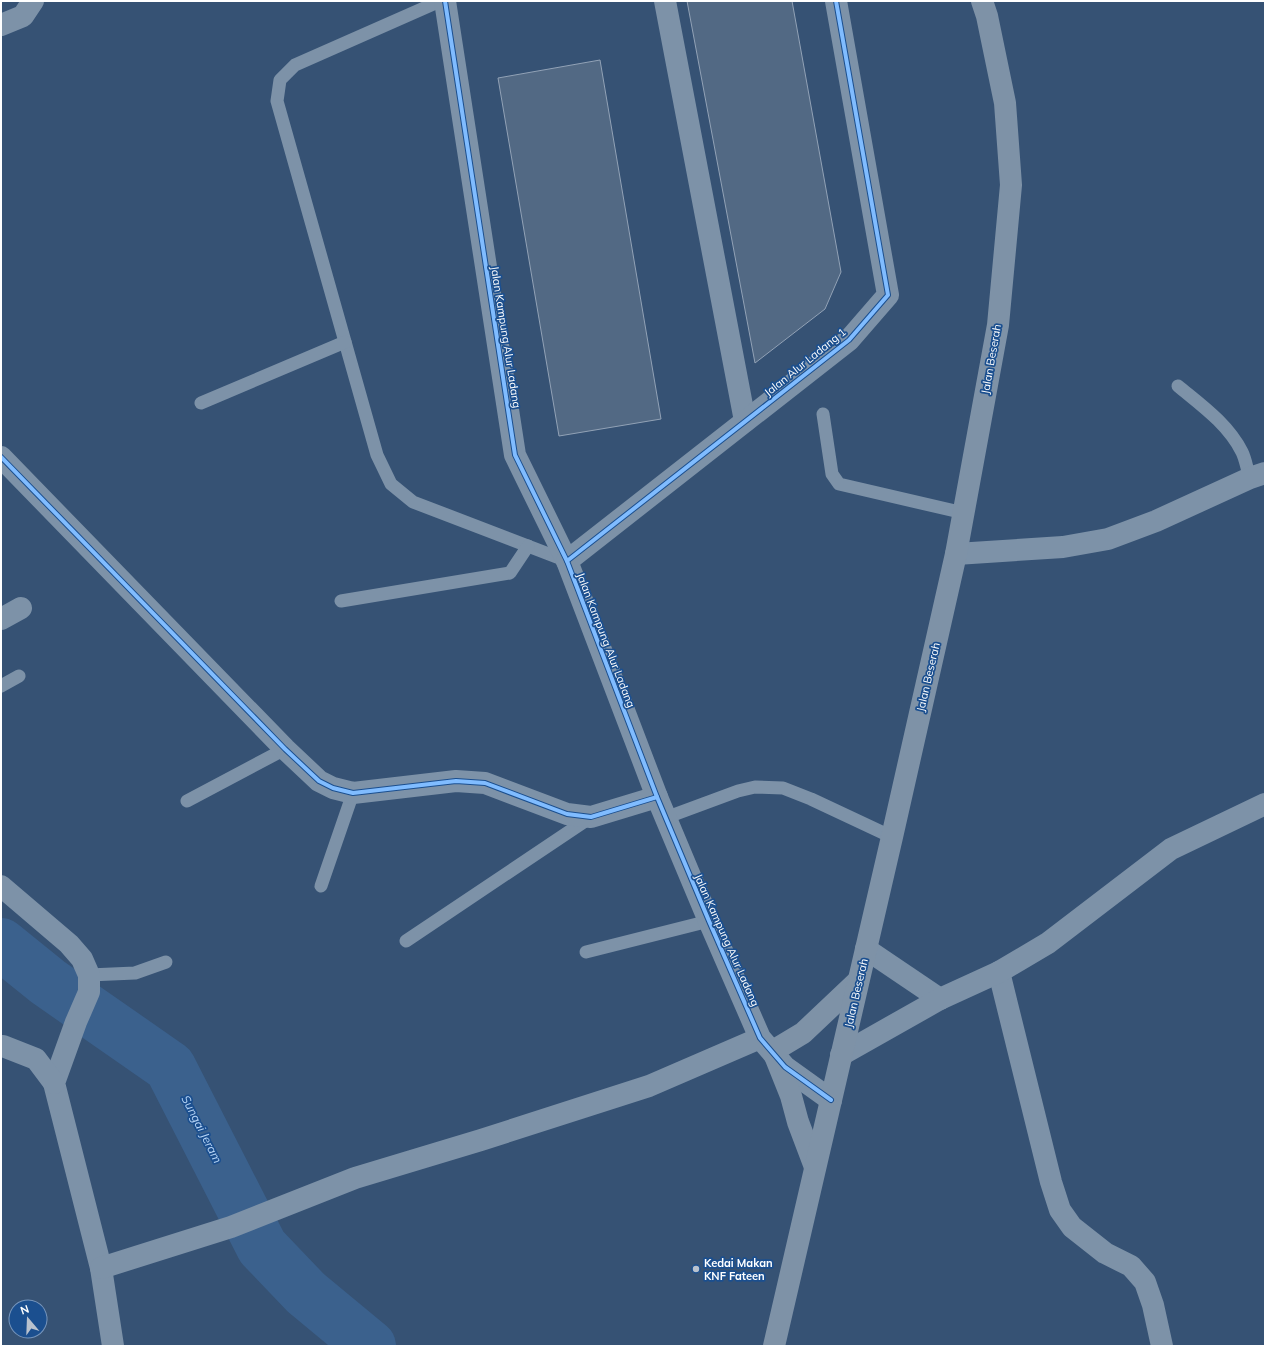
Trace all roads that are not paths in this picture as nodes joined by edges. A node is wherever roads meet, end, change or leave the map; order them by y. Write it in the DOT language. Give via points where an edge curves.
graph roads {
  1 [pos="33,1"];
  2 [pos="440,1"];
  3 [pos="445,1"];
  4 [pos="665,1"];
  5 [pos="836,1"];
  6 [pos="982,1"];
  7 [pos="1,25"];
  8 [pos="345,342"];
  9 [pos="1178,386"];
  10 [pos="201,403"];
  11 [pos="823,414"];
  12 [pos="745,421"];
  13 [pos="1,457"];
  14 [pos="1257,476"];
  15 [pos="964,513"];
  16 [pos="528,546"];
  17 [pos="956,554"];
  18 [pos="567,561"];
  19 [pos="341,602"];
  20 [pos="22,608"];
  21 [pos="1,619"];
  22 [pos="20,676"];
  23 [pos="1,686"];
  24 [pos="285,749"];
  25 [pos="353,793"];
  26 [pos="657,797"];
  27 [pos="187,801"];
  28 [pos="1265,804"];
  29 [pos="591,817"];
  30 [pos="665,818"];
  31 [pos="892,837"];
  32 [pos="1,886"];
  33 [pos="321,886"];
  34 [pos="708,921"];
  35 [pos="406,941"];
  36 [pos="866,949"];
  37 [pos="586,952"];
  38 [pos="166,962"];
  39 [pos="999,972"];
  40 [pos="858,982"];
  41 [pos="89,983"];
  42 [pos="940,999"];
  43 [pos="766,1044"];
  44 [pos="1,1046"];
  45 [pos="841,1055"];
  46 [pos="54,1083"];
  47 [pos="831,1100"];
  48 [pos="815,1167"];
  49 [pos="101,1268"];
  50 [pos="113,1346"];
  51 [pos="774,1346"];
  52 [pos="1162,1346"];
  1 -- 7 [label="street" via="23,16"];
  2 -- 8 [label="lane" via="295,65 280,80 277,101"];
  3 -- 18 [label="street, Jalan Kampung Alur Ladang" via="515,455"];
  4 -- 12 [label="street"];
  5 -- 12 [label="street, Jalan Alur Ladang 1" via="888,295 849,340"];
  6 -- 15 [label="highway, Jalan Beserah" via="1006,103 1011,185 998,325"];
  8 -- 10 [label="lane"];
  8 -- 16 [label="lane" via="377,455 391,484 413,502"];
  9 -- 14 [label="lane" via="1219,421"];
  11 -- 15 [label="lane" via="832,474 839,484"];
  12 -- 18 [label="street, Jalan Alur Ladang 1"];
  13 -- 24 [label="street"];
  14 -- 17 [label="street" via="1156,521 1108,539 1063,547"];
  15 -- 17 [label="highway, Jalan Beserah"];
  16 -- 18 [label="lane"];
  16 -- 19 [label="lane" via="510,573"];
  17 -- 31 [label="highway, Jalan Beserah"];
  18 -- 26 [label="street, Jalan Kampung Alur Ladang"];
  20 -- 21 [label="street"];
  22 -- 23 [label="lane"];
  24 -- 25 [label="street" via="319,781"];
  24 -- 27 [label="lane"];
  25 -- 29 [label="street" via="456,781 484,783 567,814"];
  25 -- 33 [label="lane"];
  26 -- 29 [label="street"];
  26 -- 30 [label="street, Jalan Kampung Alur Ladang"];
  28 -- 39 [label="street" via="1171,849 1048,943"];
  29 -- 35 [label="lane"];
  30 -- 31 [label="lane" via="738,791 755,787 783,788"];
  30 -- 34 [label="street, Jalan Kampung Alur Ladang"];
  31 -- 36 [label="highway, Jalan Beserah"];
  32 -- 41 [label="street" via="69,944 82,959"];
  34 -- 37 [label="lane"];
  34 -- 43 [label="street, Jalan Kampung Alur Ladang"];
  36 -- 40 [label="highway, Jalan Beserah"];
  36 -- 42 [label="street"];
  38 -- 41 [label="lane" via="136,973"];
  39 -- 42 [label="street"];
  39 -- 52 [label="street" via="1060,1210 1072,1227 1105,1253 1131,1266 1145,1282"];
  40 -- 43 [label="highway" via="803,1033"];
  40 -- 45 [label="highway, Jalan Beserah"];
  41 -- 46 [label="street"];
  42 -- 45 [label="street"];
  43 -- 47 [label="street, Jalan Kampung Alur Ladang" via="785,1067"];
  43 -- 48 [label="highway" via="791,1096"];
  43 -- 49 [label="street" via="650,1086 356,1178 231,1228"];
  44 -- 46 [label="street" via="36,1059"];
  45 -- 47 [label="highway, Jalan Beserah"];
  46 -- 49 [label="street"];
  47 -- 48 [label="highway, Jalan Beserah"];
  48 -- 51 [label="highway, Jalan Beserah"];
  49 -- 50 [label="street"];
}
